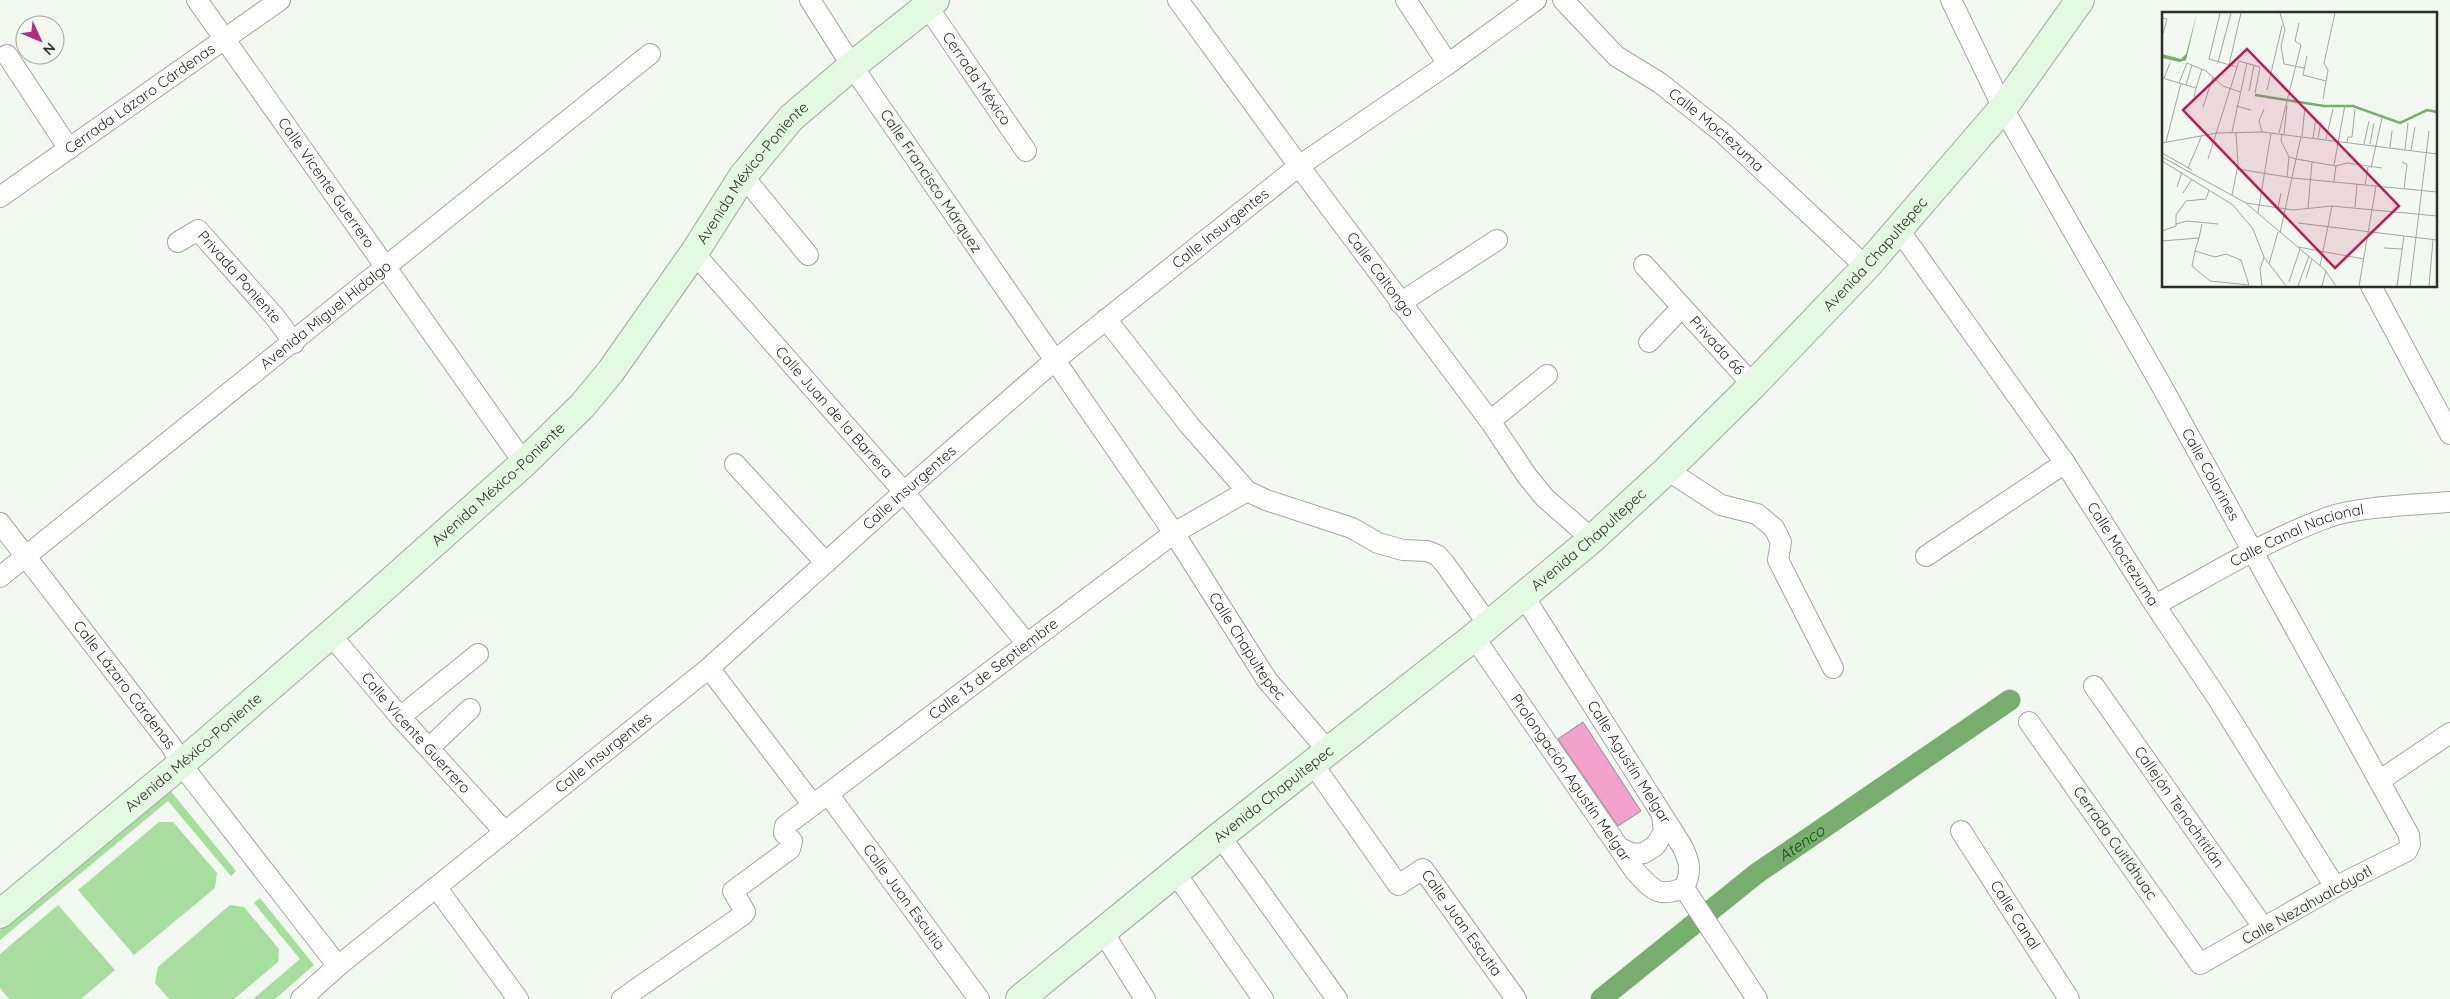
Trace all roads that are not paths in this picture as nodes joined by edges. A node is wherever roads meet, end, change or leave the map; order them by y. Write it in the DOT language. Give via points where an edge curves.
graph roads {
  1 [pos="197,0"];
  2 [pos="280,0"];
  3 [pos="810,0"];
  4 [pos="1178,0"];
  5 [pos="1406,0"];
  6 [pos="1536,0"];
  7 [pos="1563,0"];
  8 [pos="1950,0"];
  9 [pos="2080,0"];
  10 [pos="931,3"];
  11 [pos="225,40"];
  12 [pos="7,54"];
  13 [pos="650,54"];
  14 [pos="1448,64"];
  15 [pos="852,66"];
  16 [pos="2003,108"];
  17 [pos="69,149"];
  18 [pos="1026,151"];
  19 [pos="1299,166"];
  20 [pos="743,176"];
  21 [pos="0,197"];
  22 [pos="1899,230"];
  23 [pos="1498,240"];
  24 [pos="178,242"];
  25 [pos="694,252"];
  26 [pos="808,255"];
  27 [pos="1644,265"];
  28 [pos="1866,267"];
  29 [pos="387,268"];
  30 [pos="2372,288"];
  31 [pos="1400,302"];
  32 [pos="1682,307"];
  33 [pos="1106,319"];
  34 [pos="1649,342"];
  35 [pos="294,343"];
  36 [pos="1054,361"];
  37 [pos="1547,375"];
  38 [pos="1753,385"];
  39 [pos="1490,421"];
  40 [pos="2450,434"];
  41 [pos="524,462"];
  42 [pos="2065,463"];
  43 [pos="735,464"];
  44 [pos="1667,470"];
  45 [pos="1247,491"];
  46 [pos="904,492"];
  47 [pos="2450,502"];
  48 [pos="0,523"];
  49 [pos="1174,534"];
  50 [pos="1592,539"];
  51 [pos="2254,552"];
  52 [pos="1926,556"];
  53 [pos="24,558"];
  54 [pos="826,563"];
  55 [pos="0,577"];
  56 [pos="1523,595"];
  57 [pos="2154,605"];
  58 [pos="1481,631"];
  59 [pos="330,634"];
  60 [pos="1027,644"];
  61 [pos="478,654"];
  62 [pos="709,668"];
  63 [pos="1833,668"];
  64 [pos="2094,686"];
  65 [pos="470,708"];
  66 [pos="400,717"];
  67 [pos="2029,722"];
  68 [pos="2450,733"];
  69 [pos="429,748"];
  70 [pos="1321,758"];
  71 [pos="181,764"];
  72 [pos="2379,781"];
  73 [pos="820,800"];
  74 [pos="1662,815"];
  75 [pos="504,831"];
  76 [pos="1961,831"];
  77 [pos="1220,836"];
  78 [pos="2410,844"];
  79 [pos="1620,848"];
  80 [pos="1176,874"];
  81 [pos="436,887"];
  82 [pos="2335,887"];
  83 [pos="1684,888"];
  84 [pos="0,914"];
  85 [pos="2263,928"];
  86 [pos="1103,932"];
  87 [pos="2200,964"];
  88 [pos="338,966"];
  89 [pos="301,999"];
  90 [pos="518,999"];
  91 [pos="622,999"];
  92 [pos="979,999"];
  93 [pos="1020,999"];
  94 [pos="1145,999"];
  95 [pos="1263,999"];
  96 [pos="1336,999"];
  97 [pos="1516,999"];
  98 [pos="1756,999"];
  99 [pos="2069,999"];
  1 -- 11 [label="street, Calle Vicente Guerrero"];
  2 -- 11 [label="street, Cerrada Lázaro Cárdenas"];
  3 -- 15 [label="street, Calle Francisco Márquez"];
  4 -- 19 [label="street, Calle Caltongo"];
  5 -- 14 [label="street"];
  6 -- 14 [label="street, Calle Insurgentes"];
  7 -- 28 [label="street, Calle Moctezuma" via="1616,56 1660,83 1724,134"];
  8 -- 16 [label="street, Calle Colorines"];
  9 -- 16 [label="main road, Avenida Chapultepec"];
  10 -- 15 [label="main road, Avenida México-Poniente"];
  10 -- 18 [label="street, Cerrada México"];
  11 -- 17 [label="street, Cerrada Lázaro Cárdenas"];
  11 -- 29 [label="street, Calle Vicente Guerrero"];
  12 -- 17 [label="street"];
  13 -- 29 [label="street, Avenida Miguel Hidalgo"];
  14 -- 19 [label="street, Calle Insurgentes"];
  15 -- 20 [label="main road, Avenida México-Poniente" via="791,118"];
  15 -- 36 [label="street, Calle Francisco Márquez"];
  16 -- 22 [label="main road, Avenida Chapultepec"];
  16 -- 51 [label="street, Calle Colorines"];
  17 -- 21 [label="street, Cerrada Lázaro Cárdenas"];
  19 -- 31 [label="street, Calle Caltongo"];
  19 -- 33 [label="street, Calle Insurgentes"];
  20 -- 25 [label="main road, Avenida México-Poniente"];
  20 -- 26 [label="street"];
  22 -- 28 [label="main road, Avenida Chapultepec"];
  22 -- 42 [label="street, Calle Moctezuma"];
  23 -- 31 [label="street"];
  24 -- 35 [label="street, Privada Poniente" via="198,230"];
  25 -- 41 [label="main road, Avenida México-Poniente" via="584,405"];
  25 -- 46 [label="street, Calle Juan de la Barrera"];
  27 -- 32 [label="street, Privada 66"];
  28 -- 38 [label="main road, Avenida Chapultepec"];
  29 -- 35 [label="street, Avenida Miguel Hidalgo"];
  29 -- 41 [label="street, Calle Vicente Guerrero"];
  30 -- 40 [label="street"];
  31 -- 39 [label="street, Calle Caltongo"];
  32 -- 34 [label="street, Privada 66"];
  32 -- 38 [label="street, Privada 66"];
  33 -- 36 [label="street, Calle Insurgentes"];
  33 -- 45 [label="street" via="1190,426"];
  35 -- 53 [label="street, Avenida Miguel Hidalgo"];
  36 -- 46 [label="street, Calle Insurgentes"];
  36 -- 49 [label="street"];
  37 -- 39 [label="street"];
  38 -- 44 [label="main road, Avenida Chapultepec"];
  39 -- 50 [label="street, Calle Caltongo" via="1545,498"];
  41 -- 59 [label="main road, Avenida México-Poniente"];
  42 -- 52 [label="street"];
  42 -- 57 [label="street, Calle Moctezuma"];
  43 -- 54 [label="street"];
  44 -- 50 [label="main road, Avenida Chapultepec"];
  44 -- 63 [label="street" via="1721,505 1757,514 1774,528 1781,542 1778,560"];
  45 -- 49 [label="street, Calle 13 de Septiembre"];
  45 -- 58 [label="street, Prolongación Agustín Melgar" via="1352,528 1378,543 1437,555"];
  46 -- 54 [label="street, Calle Insurgentes"];
  46 -- 60 [label="street, Calle Juan de la Barrera"];
  47 -- 51 [label="street, Calle Canal Nacional" via="2330,517"];
  48 -- 53 [label="street, Calle Lázaro Cárdenas"];
  49 -- 60 [label="street, Calle 13 de Septiembre"];
  49 -- 70 [label="street, Calle Chapultepec"];
  50 -- 56 [label="main road, Avenida Chapultepec"];
  51 -- 57 [label="street, Calle Canal Nacional"];
  51 -- 72 [label="street, Calle Colorines"];
  53 -- 55 [label="street, Avenida Miguel Hidalgo"];
  53 -- 71 [label="street, Calle Lázaro Cárdenas" via="172,747"];
  54 -- 62 [label="street, Calle Insurgentes"];
  56 -- 58 [label="main road, Avenida Chapultepec"];
  56 -- 74 [label="street, Calle Agustín Melgar"];
  57 -- 82 [label="street, Calle Moctezuma" via="2218,699"];
  58 -- 70 [label="main road, Avenida Chapultepec"];
  58 -- 79 [label="street, Prolongación Agustín Melgar"];
  59 -- 66 [label="street, Calle Vicente Guerrero"];
  59 -- 71 [label="main road, Avenida México-Poniente"];
  60 -- 73 [label="street, Calle 13 de Septiembre"];
  61 -- 66 [label="street"];
  62 -- 73 [label="street"];
  62 -- 75 [label="street, Calle Insurgentes"];
  64 -- 85 [label="street, Callejón Tenochtitlán"];
  65 -- 69 [label="street"];
  66 -- 69 [label="street, Calle Vicente Guerrero"];
  67 -- 87 [label="street, Cerrada Cuitláhuac"];
  68 -- 72 [label="street"];
  69 -- 75 [label="street, Calle Vicente Guerrero"];
  70 -- 77 [label="main road, Avenida Chapultepec"];
  70 -- 97 [label="street, Calle Juan Escutia" via="1398,885 1423,869"];
  71 -- 84 [label="main road, Avenida México-Poniente"];
  71 -- 88 [label="street, Calle Lázaro Cárdenas"];
  72 -- 78 [label="street, Calle Colorines" via="2409,834"];
  73 -- 91 [label="street, Calle 13 de Septiembre" via="785,826 784,833 792,841 790,850 733,891 743,906 743,915"];
  73 -- 92 [label="street, Calle Juan Escutia"];
  74 -- 79 [label="street" via="1664,832 1655,846 1644,853 1632,854"];
  74 -- 83 [label="street, Calle Agustín Melgar" via="1690,862 1690,875"];
  75 -- 81 [label="street, Calle Insurgentes"];
  76 -- 99 [label="street, Calle Canal"];
  77 -- 80 [label="main road, Avenida Chapultepec"];
  77 -- 96 [label="street"];
  78 -- 82 [label="street, Calle Nezahualcóyotl" via="2407,851"];
  79 -- 83 [label="street, Prolongación Agustín Melgar" via="1635,871 1657,891 1668,894"];
  80 -- 86 [label="main road, Avenida Chapultepec"];
  80 -- 95 [label="street"];
  81 -- 88 [label="street, Calle Insurgentes"];
  81 -- 90 [label="street"];
  82 -- 85 [label="street, Calle Nezahualcóyotl"];
  83 -- 98 [label="street"];
  85 -- 87 [label="street, Calle Nezahualcóyotl"];
  86 -- 93 [label="main road, Avenida Chapultepec"];
  86 -- 94 [label="street"];
  88 -- 89 [label="street, Calle Insurgentes"];
}
